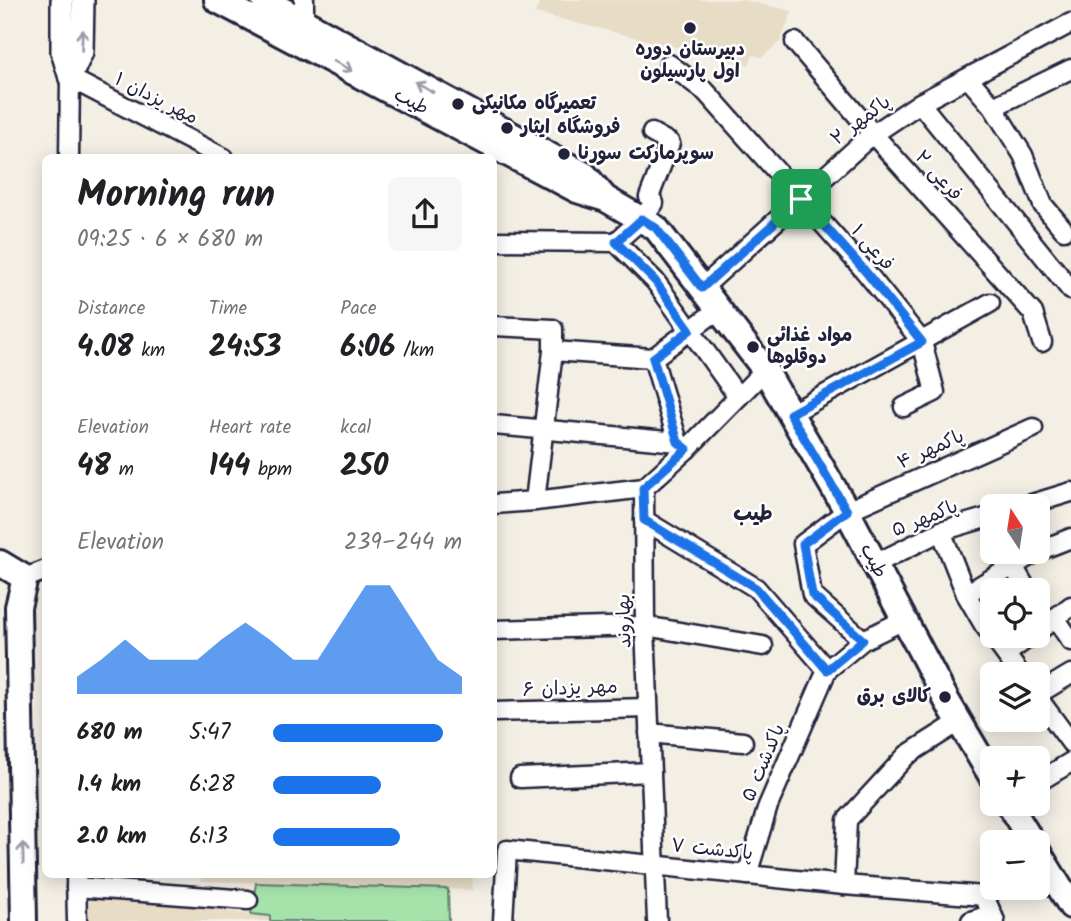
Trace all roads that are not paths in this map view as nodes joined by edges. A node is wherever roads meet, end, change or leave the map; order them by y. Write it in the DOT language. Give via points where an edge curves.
graph roads {
  1 [pos="62,0"];
  2 [pos="83,0"];
  3 [pos="217,0"];
  4 [pos="264,0"];
  5 [pos="301,21"];
  6 [pos="1071,23"];
  7 [pos="795,42"];
  8 [pos="669,64"];
  9 [pos="1071,69"];
  10 [pos="70,78"];
  11 [pos="968,78"];
  12 [pos="920,103"];
  13 [pos="993,107"];
  14 [pos="652,133"];
  15 [pos="873,134"];
  16 [pos="69,154"];
  17 [pos="216,154"];
  18 [pos="801,199"];
  19 [pos="642,219"];
  20 [pos="1064,230"];
  21 [pos="497,241"];
  22 [pos="616,242"];
  23 [pos="702,288"];
  24 [pos="1071,290"];
  25 [pos="990,303"];
  26 [pos="719,309"];
  27 [pos="497,326"];
  28 [pos="690,330"];
  29 [pos="922,342"];
  30 [pos="1042,342"];
  31 [pos="552,351"];
  32 [pos="653,358"];
  33 [pos="765,370"];
  34 [pos="738,397"];
  35 [pos="904,407"];
  36 [pos="790,414"];
  37 [pos="497,425"];
  38 [pos="1033,428"];
  39 [pos="543,431"];
  40 [pos="683,445"];
  41 [pos="643,488"];
  42 [pos="1071,492"];
  43 [pos="1050,498"];
  44 [pos="535,501"];
  45 [pos="497,504"];
  46 [pos="847,511"];
  47 [pos="644,520"];
  48 [pos="980,520"];
  49 [pos="941,531"];
  50 [pos="1071,538"];
  51 [pos="1050,546"];
  52 [pos="0,563"];
  53 [pos="875,564"];
  54 [pos="1016,564"];
  55 [pos="1013,566"];
  56 [pos="35,574"];
  57 [pos="1020,578"];
  58 [pos="966,594"];
  59 [pos="1071,606"];
  60 [pos="904,620"];
  61 [pos="1050,622"];
  62 [pos="645,626"];
  63 [pos="1050,626"];
  64 [pos="497,630"];
  65 [pos="863,640"];
  66 [pos="1071,641"];
  67 [pos="763,646"];
  68 [pos="1014,648"];
  69 [pos="1006,654"];
  70 [pos="1012,662"];
  71 [pos="827,670"];
  72 [pos="1071,674"];
  73 [pos="1050,688"];
  74 [pos="648,708"];
  75 [pos="497,712"];
  76 [pos="1050,713"];
  77 [pos="959,722"];
  78 [pos="649,733"];
  79 [pos="743,742"];
  80 [pos="1071,743"];
  81 [pos="980,756"];
  82 [pos="1071,762"];
  83 [pos="651,772"];
  84 [pos="1050,775"];
  85 [pos="520,778"];
  86 [pos="656,866"];
  87 [pos="747,875"];
  88 [pos="1050,876"];
  89 [pos="76,881"];
  90 [pos="844,885"];
  91 [pos="980,891"];
  92 [pos="248,900"];
  93 [pos="992,900"];
  94 [pos="1071,906"];
  95 [pos="993,918"];
  96 [pos="24,921"];
  97 [pos="77,921"];
  98 [pos="503,921"];
  99 [pos="657,921"];
  100 [pos="971,921"];
  1 -- 10 [label="street" via="62,52"];
  10 -- 2 [label="street, one-way" via="82,52"];
  3 -- 5 [label="main road, طیب"];
  4 -- 5 [label="main road, طیب"];
  5 -- 19 [label="main road, طیب" via="577,190 606,199"];
  6 -- 11 [label="street, پاکمهر ۲"];
  7 -- 15 [label="street, فرعی ۲"];
  8 -- 18 [label="street, فرعی ۱" via="706,92"];
  9 -- 13 [label="street"];
  10 -- 16 [label="street"];
  10 -- 17 [label="street, مهر یزدان ۱"];
  11 -- 12 [label="street, پاکمهر ۲"];
  11 -- 13 [label="street"];
  12 -- 15 [label="street, پاکمهر ۲"];
  12 -- 24 [label="street"];
  13 -- 20 [label="street" via="1023,155 1043,205"];
  14 -- 19 [label="street" via="670,143 649,197 654,203"];
  15 -- 18 [label="street, پاکمهر ۲"];
  15 -- 30 [label="street, فرعی ۲" via="1032,313"];
  18 -- 23 [label="street, پاکمهر ۲"];
  18 -- 29 [label="street, فرعی ۱"];
  19 -- 22 [label="street"];
  19 -- 23 [label="main road, طیب" via="656,228"];
  21 -- 22 [label="street"];
  22 -- 28 [label="street" via="655,281"];
  23 -- 26 [label="main road, طیب"];
  25 -- 29 [label="street"];
  26 -- 28 [label="street"];
  26 -- 33 [label="main road, طیب"];
  27 -- 31 [label="street" via="553,329"];
  28 -- 32 [label="street"];
  28 -- 34 [label="street"];
  29 -- 35 [label="street, فرعی ۱" via="935,392"];
  29 -- 36 [label="street"];
  31 -- 32 [label="street"];
  31 -- 39 [label="street"];
  32 -- 40 [label="street"];
  33 -- 34 [label="street"];
  33 -- 36 [label="main road, طیب"];
  34 -- 40 [label="street"];
  36 -- 46 [label="main road, طیب"];
  37 -- 39 [label="street"];
  38 -- 46 [label="street, پاکمهر ۴"];
  39 -- 40 [label="street"];
  39 -- 44 [label="street"];
  40 -- 41 [label="street"];
  41 -- 44 [label="street"];
  41 -- 47 [label="street, بهاروند"];
  42 -- 43 [label="street"];
  44 -- 45 [label="street"];
  46 -- 53 [label="main road, طیب"];
  46 -- 65 [label="street, پاکمهر ۴" via="803,544 812,595"];
  47 -- 62 [label="street, بهاروند"];
  47 -- 71 [label="street" via="756,588"];
  48 -- 49 [label="street, پاکمهر ۵"];
  49 -- 53 [label="street, پاکمهر ۵"];
  49 -- 58 [label="street"];
  50 -- 51 [label="street"];
  52 -- 56 [label="main road"];
  53 -- 60 [label="main road, طیب"];
  54 -- 55 [label="street"];
  55 -- 57 [label="street"];
  55 -- 58 [label="street"];
  96 -- 56 [label="main road, one-way" via="18,607"];
  58 -- 69 [label="street"];
  59 -- 61 [label="street"];
  60 -- 65 [label="street"];
  60 -- 77 [label="main road, طیب"];
  62 -- 64 [label="street"];
  62 -- 67 [label="street"];
  62 -- 74 [label="street, بهاروند"];
  63 -- 66 [label="street"];
  65 -- 71 [label="street"];
  68 -- 69 [label="street"];
  69 -- 70 [label="street"];
  71 -- 87 [label="street, پاکدشت ۵" via="768,806"];
  72 -- 73 [label="street"];
  74 -- 75 [label="street, مهر یزدان ۶"];
  74 -- 78 [label="street, بهاروند"];
  76 -- 80 [label="street"];
  77 -- 81 [label="main road, طیب"];
  77 -- 90 [label="street" via="907,755 847,820"];
  78 -- 79 [label="street"];
  78 -- 83 [label="street, بهاروند"];
  82 -- 84 [label="street"];
  83 -- 85 [label="street"];
  83 -- 86 [label="street, بهاروند"];
  86 -- 87 [label="street, پاکدشت ۷"];
  86 -- 98 [label="street, پاکدشت ۷" via="507,850"];
  86 -- 99 [label="street, بهاروند"];
  87 -- 90 [label="street, پاکدشت ۷"];
  88 -- 94 [label="main road"];
  89 -- 92 [label="street"];
  89 -- 97 [label="street"];
  90 -- 91 [label="street, پاکدشت ۷"];
  93 -- 95 [label="street"];
  95 -- 100 [label="street"];
}
